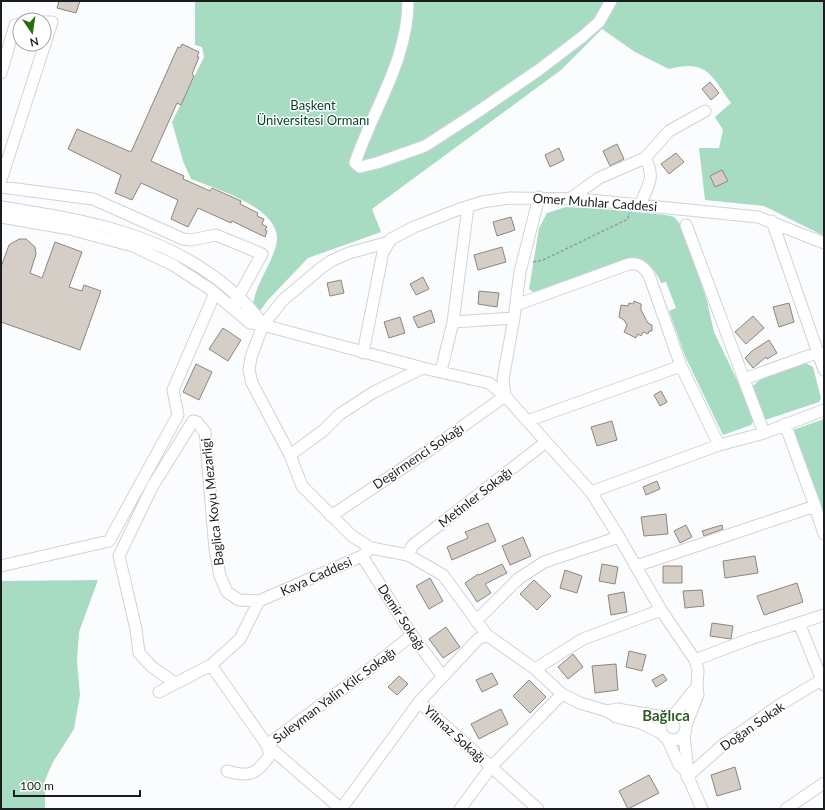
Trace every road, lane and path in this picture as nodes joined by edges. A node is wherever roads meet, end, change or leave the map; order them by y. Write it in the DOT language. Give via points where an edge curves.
graph roads {
  1 [pos="408,1"];
  2 [pos="611,1"];
  3 [pos="12,35"];
  4 [pos="42,52"];
  5 [pos="1,73"];
  6 [pos="705,111"];
  7 [pos="645,158"];
  8 [pos="1,180"];
  9 [pos="1,187"];
  10 [pos="539,197"];
  11 [pos="570,198"];
  12 [pos="635,204"];
  13 [pos="1,207"];
  14 [pos="468,207"];
  15 [pos="1,217"];
  16 [pos="772,222"];
  17 [pos="686,225"];
  18 [pos="389,242"];
  19 [pos="824,243"];
  20 [pos="522,265"];
  21 [pos="215,293"];
  22 [pos="238,297"];
  23 [pos="516,305"];
  24 [pos="232,308"];
  25 [pos="514,318"];
  26 [pos="453,322"];
  27 [pos="263,324"];
  28 [pos="819,352"];
  29 [pos="363,353"];
  30 [pos="681,366"];
  31 [pos="423,368"];
  32 [pos="824,370"];
  33 [pos="441,371"];
  34 [pos="744,379"];
  35 [pos="505,396"];
  36 [pos="824,410"];
  37 [pos="527,421"];
  38 [pos="785,424"];
  39 [pos="764,433"];
  40 [pos="546,442"];
  41 [pos="719,445"];
  42 [pos="290,455"];
  43 [pos="591,492"];
  44 [pos="815,506"];
  45 [pos="331,516"];
  46 [pos="824,534"];
  47 [pos="619,537"];
  48 [pos="371,548"];
  49 [pos="408,555"];
  50 [pos="362,556"];
  51 [pos="1,566"];
  52 [pos="636,566"];
  53 [pos="259,601"];
  54 [pos="661,610"];
  55 [pos="824,615"];
  56 [pos="476,621"];
  57 [pos="799,624"];
  58 [pos="412,635"];
  59 [pos="486,635"];
  60 [pos="696,660"];
  61 [pos="211,665"];
  62 [pos="535,669"];
  63 [pos="443,677"];
  64 [pos="823,682"];
  65 [pos="176,683"];
  66 [pos="697,687"];
  67 [pos="159,692"];
  68 [pos="562,694"];
  69 [pos="419,702"];
  70 [pos="607,711"];
  71 [pos="669,716"];
  72 [pos="685,730"];
  73 [pos="664,736"];
  74 [pos="267,745"];
  75 [pos="491,767"];
  76 [pos="227,771"];
  77 [pos="686,774"];
  78 [pos="824,784"];
  79 [pos="341,809"];
  80 [pos="460,809"];
  81 [pos="538,809"];
  82 [pos="702,809"];
  83 [pos="786,809"];
  1 -- 2 [label="street" via="408,21 391,80 355,163 360,167 425,146 479,112 582,37 598,22"];
  3 -- 5 [label="street"];
  4 -- 8 [label="street"];
  6 -- 7 [label="street" via="669,131"];
  7 -- 11 [label="street" via="600,178"];
  7 -- 12 [label="street" via="652,176"];
  9 -- 22 [label="street" via="93,199 182,239 191,240 216,235 262,254"];
  10 -- 11 [label="street, Omer Muhlar Caddesi"];
  10 -- 14 [label="street, Omer Muhlar Caddesi" via="495,199"];
  10 -- 20 [label="street"];
  11 -- 12 [label="street, Omer Muhlar Caddesi"];
  12 -- 16 [label="street, Omer Muhlar Caddesi" via="732,213"];
  12 -- 20 [label="path" via="628,219 542,260"];
  13 -- 22 [label="street" via="77,219 140,237 206,270"];
  14 -- 18 [label="street, Omer Muhlar Caddesi" via="398,234"];
  14 -- 26 [label="street"];
  15 -- 21 [label="street" via="70,229 133,246 173,265"];
  16 -- 19 [label="street, Omer Muhlar Caddesi"];
  16 -- 28 [label="street"];
  17 -- 34 [label="street"];
  18 -- 27 [label="street, Omer Muhlar Caddesi" via="331,261 283,300"];
  18 -- 29 [label="street" via="383,252"];
  20 -- 23 [label="street"];
  21 -- 24 [label="street"];
  21 -- 51 [label="street" via="173,390 178,415 109,541"];
  22 -- 24 [label="street"];
  22 -- 27 [label="street"];
  23 -- 25 [label="street"];
  23 -- 30 [label="street" via="618,268 638,264 649,276"];
  24 -- 27 [label="street" via="250,323"];
  25 -- 26 [label="street"];
  25 -- 35 [label="street" via="503,379"];
  26 -- 33 [label="street"];
  27 -- 29 [label="street"];
  27 -- 42 [label="street, Omer Muhlar Caddesi" via="249,370 252,383"];
  28 -- 32 [label="street"];
  28 -- 34 [label="street"];
  29 -- 31 [label="street"];
  30 -- 37 [label="street"];
  30 -- 41 [label="street"];
  31 -- 33 [label="street"];
  31 -- 42 [label="street" via="374,392 340,414 324,430"];
  33 -- 35 [label="street" via="489,383"];
  34 -- 39 [label="street"];
  35 -- 37 [label="street"];
  35 -- 45 [label="street, Degirmenci Sokağı"];
  36 -- 38 [label="street"];
  37 -- 40 [label="street"];
  38 -- 39 [label="street"];
  38 -- 44 [label="street"];
  39 -- 41 [label="street"];
  40 -- 43 [label="street"];
  40 -- 49 [label="street, Metinler Sokağı" via="412,546"];
  41 -- 43 [label="street"];
  42 -- 45 [label="street, Omer Muhlar Caddesi" via="302,486"];
  43 -- 47 [label="street"];
  44 -- 46 [label="street"];
  44 -- 52 [label="street"];
  45 -- 48 [label="street, Omer Muhlar Caddesi" via="352,536"];
  47 -- 52 [label="street"];
  47 -- 56 [label="street" via="544,562 518,579"];
  48 -- 49 [label="street"];
  48 -- 50 [label="street, Kaya Caddesi"];
  49 -- 56 [label="street" via="443,575"];
  50 -- 53 [label="street, Kaya Caddesi"];
  50 -- 58 [label="street, Demir Sokağı"];
  52 -- 54 [label="street"];
  53 -- 61 [label="street" via="240,639"];
  53 -- 65 [label="street, Baglica Koyu Mezarligi" via="239,600 228,592 220,576 215,549 206,436 197,422 193,421 152,487 119,556 139,653 152,667"];
  54 -- 60 [label="street"];
  54 -- 62 [label="street" via="583,639"];
  55 -- 57 [label="street"];
  56 -- 59 [label="street"];
  57 -- 60 [label="street" via="750,639"];
  57 -- 64 [label="street"];
  58 -- 63 [label="street, Demir Sokağı"];
  58 -- 74 [label="street, Suleyman Yalin Kilc Sokağı"];
  59 -- 62 [label="street"];
  59 -- 63 [label="street" via="478,639"];
  60 -- 66 [label="street"];
  61 -- 65 [label="street"];
  61 -- 74 [label="street"];
  62 -- 68 [label="street"];
  63 -- 69 [label="street"];
  64 -- 77 [label="street, Doğan Sokak" via="778,706"];
  65 -- 67 [label="street"];
  66 -- 71 [label="street" via="682,707"];
  66 -- 72 [label="street" via="696,703"];
  68 -- 70 [label="street" via="585,705"];
  68 -- 75 [label="street"];
  69 -- 75 [label="street, Yilmaz Sokağı"];
  69 -- 79 [label="street"];
  70 -- 71 [label="street" via="617,709"];
  70 -- 73 [label="street" via="642,723"];
  71 -- 72 [label="street" via="683,719"];
  71 -- 73 [label="street" via="660,726"];
  72 -- 73 [label="street" via="678,739"];
  72 -- 77 [label="street"];
  73 -- 77 [label="street"];
  74 -- 76 [label="street, Suleyman Yalin Kilc Sokağı" via="270,755 255,772 239,775"];
  74 -- 79 [label="street"];
  75 -- 80 [label="street"];
  75 -- 81 [label="street, Yilmaz Sokağı"];
  77 -- 82 [label="street"];
  78 -- 83 [label="street"];
}
